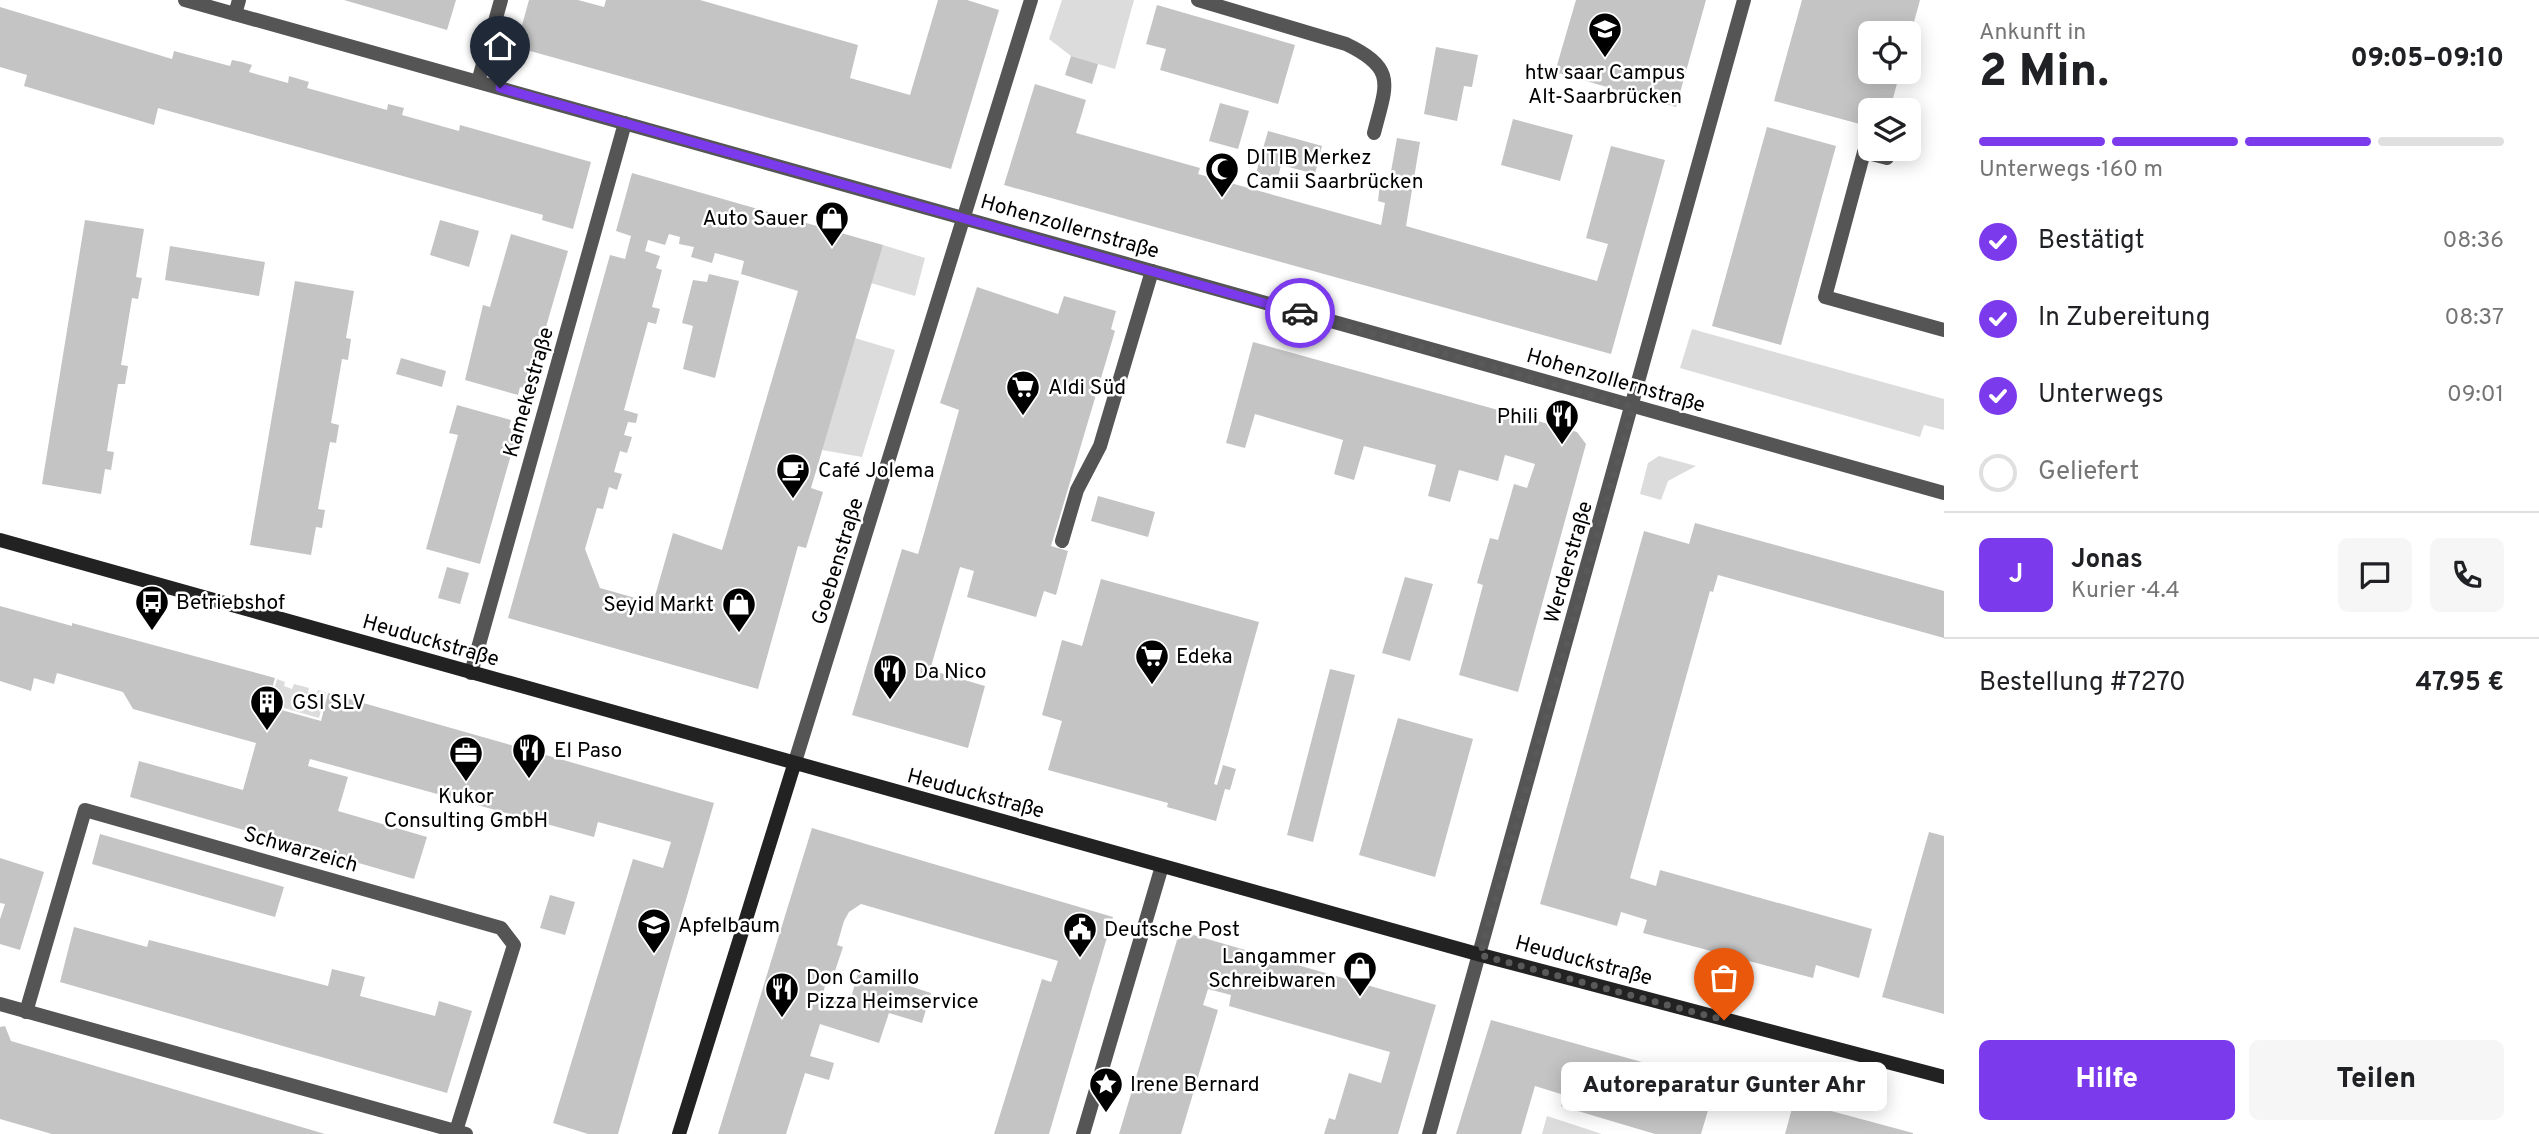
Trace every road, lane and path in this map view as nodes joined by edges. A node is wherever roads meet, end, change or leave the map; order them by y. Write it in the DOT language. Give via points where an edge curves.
graph roads {
  1 [pos="185,0"];
  2 [pos="501,0"];
  3 [pos="1031,0"];
  4 [pos="1198,0"];
  5 [pos="1744,0"];
  6 [pos="237,7"];
  7 [pos="478,82"];
  8 [pos="625,123"];
  9 [pos="1374,133"];
  10 [pos="1862,161"];
  11 [pos="965,218"];
  12 [pos="1152,271"];
  13 [pos="1944,330"];
  14 [pos="1633,407"];
  15 [pos="1943,489"];
  16 [pos="0,540"];
  17 [pos="1062,541"];
  18 [pos="471,673"];
  19 [pos="794,765"];
  20 [pos="1162,866"];
  21 [pos="1480,955"];
  22 [pos="0,1004"];
  23 [pos="26,1012"];
  24 [pos="1944,1077"];
  25 [pos="461,1133"];
  26 [pos="679,1134"];
  27 [pos="1083,1134"];
  28 [pos="1429,1134"];
  1 -- 6 [label="street, Hohenzollernstraße"];
  2 -- 7 [label="street"];
  3 -- 11 [label="street, Goebenstraße"];
  4 -- 9 [label="street" via="1364,53 1380,66 1386,85"];
  5 -- 14 [label="street, Werderstraße"];
  6 -- 7 [label="street, Hohenzollernstraße"];
  7 -- 8 [label="street, Hohenzollernstraße"];
  8 -- 11 [label="street, Hohenzollernstraße"];
  8 -- 18 [label="street, Kamekestraße"];
  10 -- 13 [label="street" via="1825,297"];
  11 -- 12 [label="street, Hohenzollernstraße"];
  11 -- 19 [label="street, Goebenstraße"];
  12 -- 14 [label="street, Hohenzollernstraße"];
  12 -- 17 [label="street" via="1100,446 1077,490"];
  14 -- 15 [label="street, Hohenzollernstraße"];
  14 -- 21 [label="street, Werderstraße"];
  16 -- 18 [label="street, Heuduckstraße"];
  18 -- 19 [label="street, Heuduckstraße"];
  19 -- 20 [label="street, Heuduckstraße"];
  19 -- 26 [label="street, Goebenstraße"];
  20 -- 21 [label="street, Heuduckstraße"];
  20 -- 27 [label="street"];
  21 -- 24 [label="street, Heuduckstraße"];
  21 -- 28 [label="street, Werderstraße"];
  22 -- 23 [label="street, Schwarzeich"];
  23 -- 25 [label="street, Schwarzeich"];
  23 -- 25 [label="street, Schwarzeich" via="85,810 501,928 514,945"];
}
